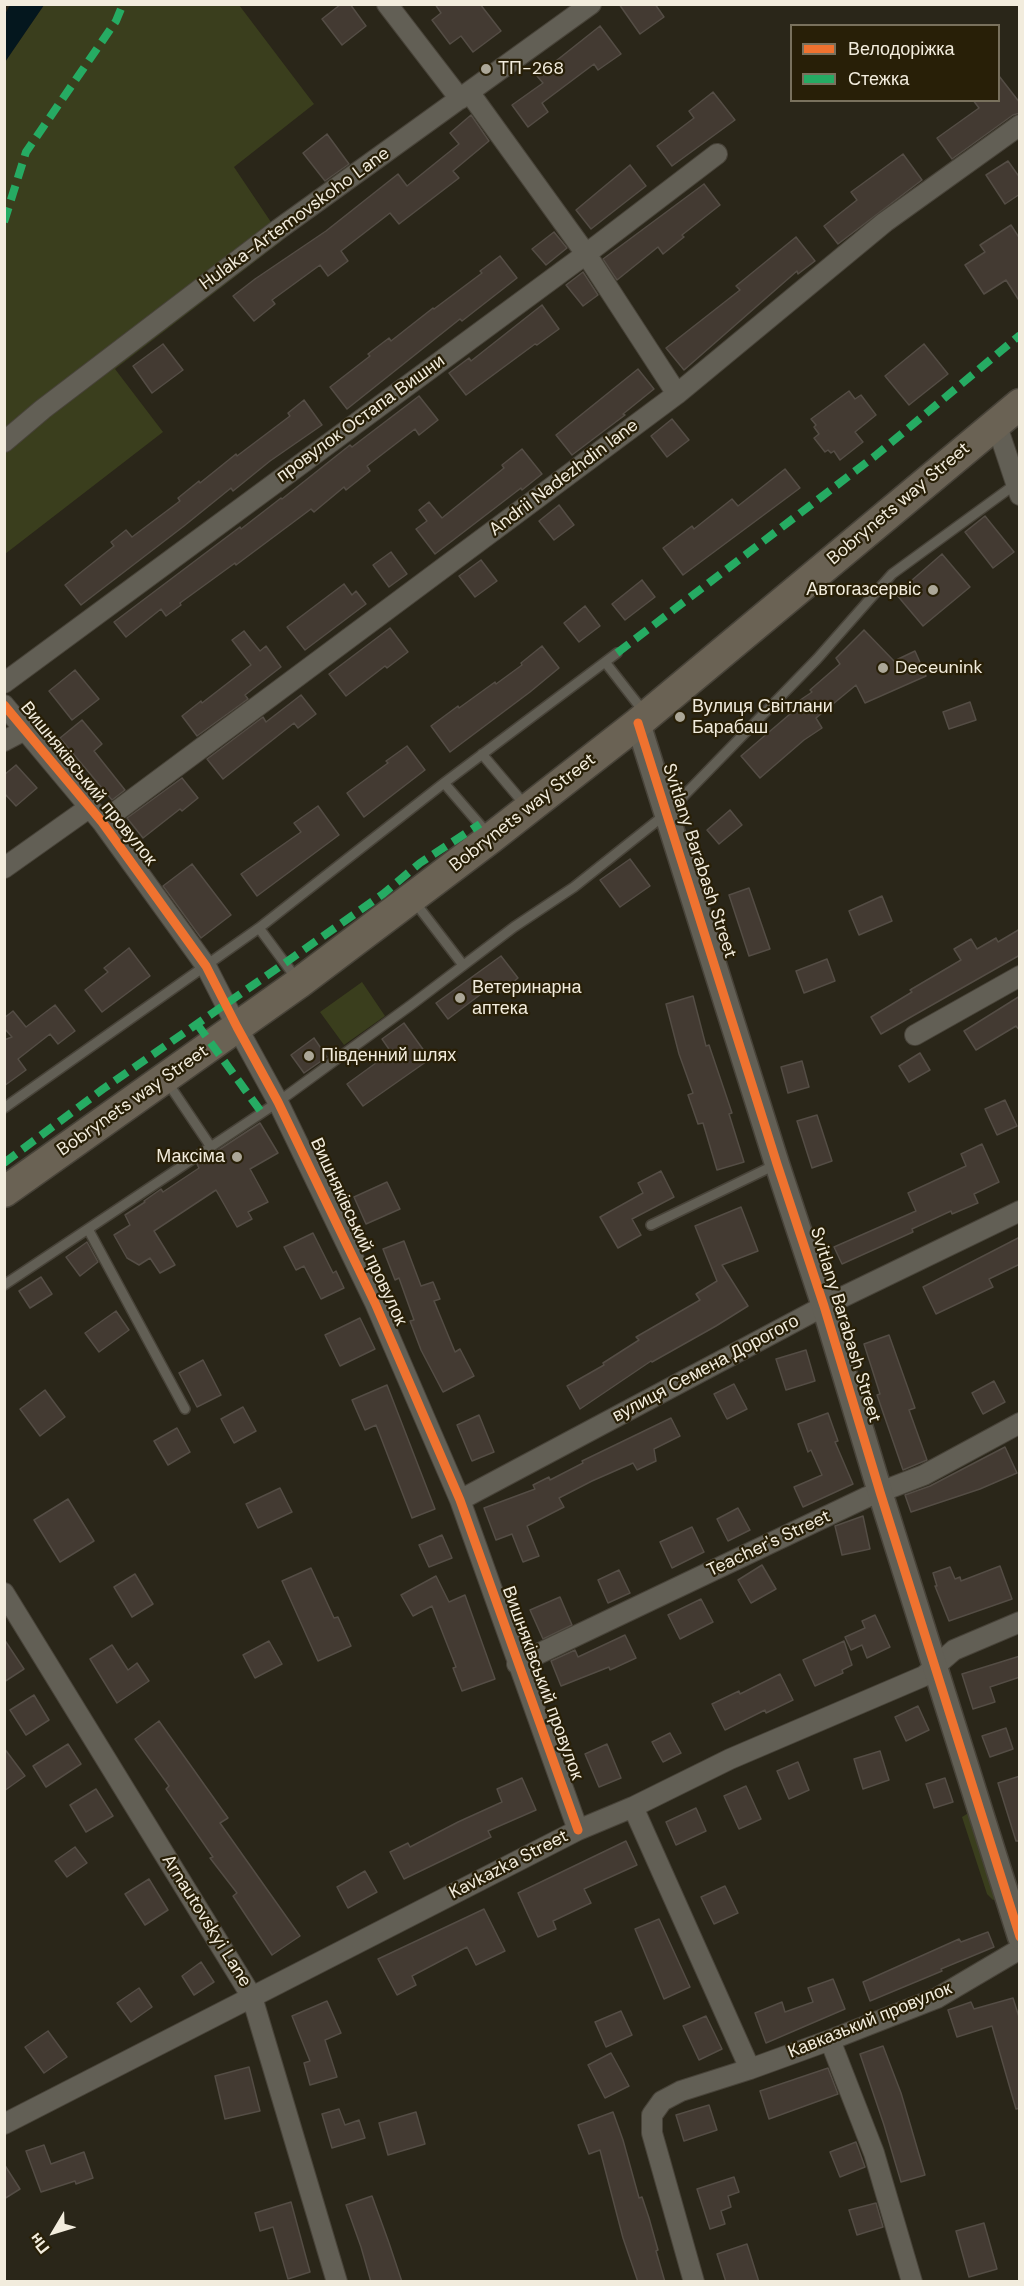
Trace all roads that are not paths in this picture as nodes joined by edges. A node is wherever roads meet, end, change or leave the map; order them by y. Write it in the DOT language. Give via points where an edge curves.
graph roads {
  1 [pos="387,4"];
  2 [pos="591,4"];
  3 [pos="464,95"];
  4 [pos="1020,125"];
  5 [pos="717,154"];
  6 [pos="586,254"];
  7 [pos="677,394"];
  8 [pos="1020,404"];
  9 [pos="996,423"];
  10 [pos="4,442"];
  11 [pos="1018,486"];
  12 [pos="617,653"];
  13 [pos="605,662"];
  14 [pos="4,683"];
  15 [pos="4,705"];
  16 [pos="642,719"];
  17 [pos="24,730"];
  18 [pos="4,741"];
  19 [pos="482,754"];
  20 [pos="444,783"];
  21 [pos="528,809"];
  22 [pos="667,813"];
  23 [pos="96,815"];
  24 [pos="491,838"];
  25 [pos="4,868"];
  26 [pos="412,899"];
  27 [pos="259,928"];
  28 [pos="463,965"];
  29 [pos="206,966"];
  30 [pos="1020,976"];
  31 [pos="299,983"];
  32 [pos="237,1027"];
  33 [pos="915,1035"];
  34 [pos="165,1078"];
  35 [pos="278,1102"];
  36 [pos="4,1108"];
  37 [pos="211,1147"];
  38 [pos="777,1164"];
  39 [pos="4,1192"];
  40 [pos="1020,1211"];
  41 [pos="651,1225"];
  42 [pos="88,1229"];
  43 [pos="4,1285"];
  44 [pos="824,1306"];
  45 [pos="185,1409"];
  46 [pos="1020,1423"];
  47 [pos="880,1492"];
  48 [pos="460,1500"];
  49 [pos="4,1593"];
  50 [pos="1020,1622"];
  51 [pos="517,1664"];
  52 [pos="934,1665"];
  53 [pos="633,1807"];
  54 [pos="578,1830"];
  55 [pos="1018,1928"];
  56 [pos="1020,1949"];
  57 [pos="252,1997"];
  58 [pos="830,2040"];
  59 [pos="750,2069"];
  60 [pos="4,2124"];
  61 [pos="337,2282"];
  62 [pos="694,2282"];
  63 [pos="912,2282"];
  1 -- 3 [label="street"];
  2 -- 3 [label="street, Hulaka-Artemovskoho Lane"];
  3 -- 6 [label="street"];
  3 -- 10 [label="street, Hulaka-Artemovskoho Lane" via="279,229"];
  4 -- 7 [label="street, Andrii Nadezhdin lane" via="885,222"];
  5 -- 6 [label="street, провулок Остапа Вишни"];
  6 -- 7 [label="street"];
  6 -- 14 [label="street, провулок Остапа Вишни"];
  7 -- 23 [label="street, Andrii Nadezhdin lane"];
  8 -- 9 [label="main road, Bobrynets way Street"];
  9 -- 11 [label="street"];
  9 -- 16 [label="main road, Bobrynets way Street"];
  11 -- 22 [label="lane" via="892,574 817,659"];
  12 -- 13 [label="lane"];
  13 -- 16 [label="lane"];
  13 -- 19 [label="lane"];
  15 -- 17 [label="street, Вишняківський провулок"];
  16 -- 21 [label="main road, Bobrynets way Street"];
  16 -- 22 [label="street, Svitlany Barabash Street"];
  17 -- 18 [label="street, Вишняківський провулок"];
  17 -- 23 [label="street, Вишняківський провулок"];
  19 -- 20 [label="lane"];
  19 -- 21 [label="lane"];
  20 -- 24 [label="lane"];
  20 -- 27 [label="lane"];
  21 -- 24 [label="main road, Bobrynets way Street"];
  22 -- 28 [label="lane" via="574,887"];
  22 -- 38 [label="street, Svitlany Barabash Street"];
  23 -- 25 [label="street, Andrii Nadezhdin lane"];
  23 -- 29 [label="street, Вишняківський провулок"];
  24 -- 26 [label="main road, Bobrynets way Street"];
  26 -- 28 [label="lane"];
  26 -- 31 [label="main road, Bobrynets way Street"];
  27 -- 29 [label="lane"];
  27 -- 31 [label="lane"];
  28 -- 35 [label="lane"];
  29 -- 32 [label="street, Вишняківський провулок"];
  29 -- 36 [label="lane"];
  30 -- 33 [label="street"];
  31 -- 32 [label="main road, Bobrynets way Street"];
  32 -- 34 [label="main road, Bobrynets way Street"];
  32 -- 35 [label="street, Вишняківський провулок"];
  34 -- 37 [label="lane"];
  34 -- 39 [label="main road, Bobrynets way Street"];
  35 -- 37 [label="lane"];
  35 -- 48 [label="street, Вишняківський провулок" via="375,1303"];
  37 -- 42 [label="lane"];
  38 -- 41 [label="lane"];
  38 -- 44 [label="street, Svitlany Barabash Street"];
  40 -- 44 [label="street, вулиця Семена Дорогого"];
  42 -- 43 [label="lane"];
  42 -- 45 [label="lane"];
  44 -- 47 [label="street, Svitlany Barabash Street"];
  44 -- 48 [label="street, вулиця Семена Дорогого"];
  46 -- 47 [label="street, Teacher's Street" via="924,1475"];
  47 -- 51 [label="street, Teacher's Street"];
  47 -- 52 [label="street, Svitlany Barabash Street"];
  48 -- 51 [label="street, Вишняківський провулок"];
  49 -- 57 [label="street, Arnautovskyi Lane"];
  50 -- 52 [label="street, Kavkazka Street" via="954,1650"];
  51 -- 54 [label="street, Вишняківський провулок"];
  52 -- 53 [label="street, Kavkazka Street" via="924,1676 730,1759"];
  52 -- 55 [label="street, Svitlany Barabash Street"];
  53 -- 54 [label="street, Kavkazka Street"];
  53 -- 59 [label="street"];
  54 -- 57 [label="street, Kavkazka Street"];
  56 -- 58 [label="street, Кавказький провулок" via="937,1998"];
  57 -- 60 [label="street, Kavkazka Street"];
  57 -- 61 [label="street, Arnautovskyi Lane"];
  58 -- 59 [label="street, Кавказький провулок"];
  58 -- 63 [label="street" via="874,2153"];
  59 -- 62 [label="street" via="681,2091 662,2101 652,2115 652,2133"];
}
